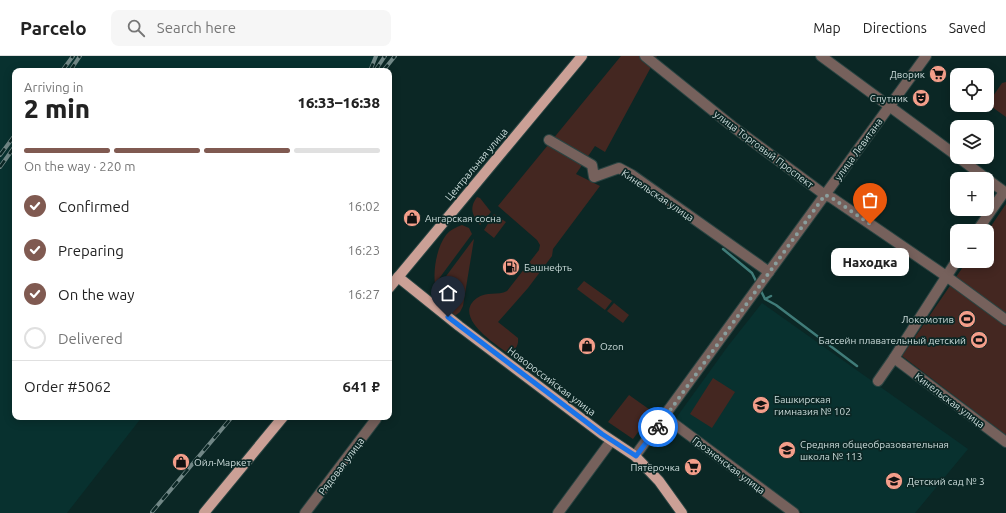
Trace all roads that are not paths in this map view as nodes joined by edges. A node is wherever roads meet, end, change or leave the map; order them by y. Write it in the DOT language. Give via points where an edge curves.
graph roads {
  1 [pos="582,56"];
  2 [pos="645,56"];
  3 [pos="821,56"];
  4 [pos="926,56"];
  5 [pos="889,107"];
  6 [pos="550,140"];
  7 [pos="950,152"];
  8 [pos="967,164"];
  9 [pos="977,172"];
  10 [pos="994,184"];
  11 [pos="1005,193"];
  12 [pos="825,195"];
  13 [pos="982,224"];
  14 [pos="952,268"];
  15 [pos="769,272"];
  16 [pos="946,276"];
  17 [pos="398,277"];
  18 [pos="392,284"];
  19 [pos="1006,320"];
  20 [pos="894,358"];
  21 [pos="878,381"];
  22 [pos="665,417"];
  23 [pos="281,420"];
  24 [pos="375,420"];
  25 [pos="611,440"];
  26 [pos="1006,442"];
  27 [pos="636,456"];
  28 [pos="204,513"];
  29 [pos="305,513"];
  30 [pos="558,513"];
  31 [pos="682,513"];
  32 [pos="794,513"];
  1 -- 17 [label="main road, Центральная улица"];
  2 -- 12 [label="street, улица Торговый Проспект" via="732,126"];
  3 -- 5 [label="street"];
  4 -- 5 [label="street, улица Левитана"];
  5 -- 7 [label="street"];
  5 -- 12 [label="street, улица Левитана"];
  6 -- 15 [label="street, Кинельская улица" via="592,165 594,177 619,168 632,175"];
  8 -- 9 [label="street"];
  10 -- 11 [label="street"];
  11 -- 13 [label="street"];
  12 -- 15 [label="street, улица Левитана"];
  12 -- 16 [label="street, улица Торговый Проспект"];
  14 -- 16 [label="street"];
  15 -- 22 [label="street, улица Левитана"];
  16 -- 19 [label="street, улица Торговый Проспект"];
  16 -- 20 [label="street"];
  17 -- 18 [label="main road, Центральная улица"];
  17 -- 25 [label="main road, Новороссийская улица"];
  20 -- 21 [label="street"];
  20 -- 26 [label="street, Кинельская улица"];
  22 -- 27 [label="street, улица Левитана"];
  22 -- 32 [label="street, Грозненская улица"];
  23 -- 28 [label="main road"];
  24 -- 29 [label="street, Рядовая улица"];
  25 -- 27 [label="main road, Новороссийская улица"];
  25 -- 30 [label="street"];
  27 -- 31 [label="main road, Новороссийская улица" via="659,481"];
}
